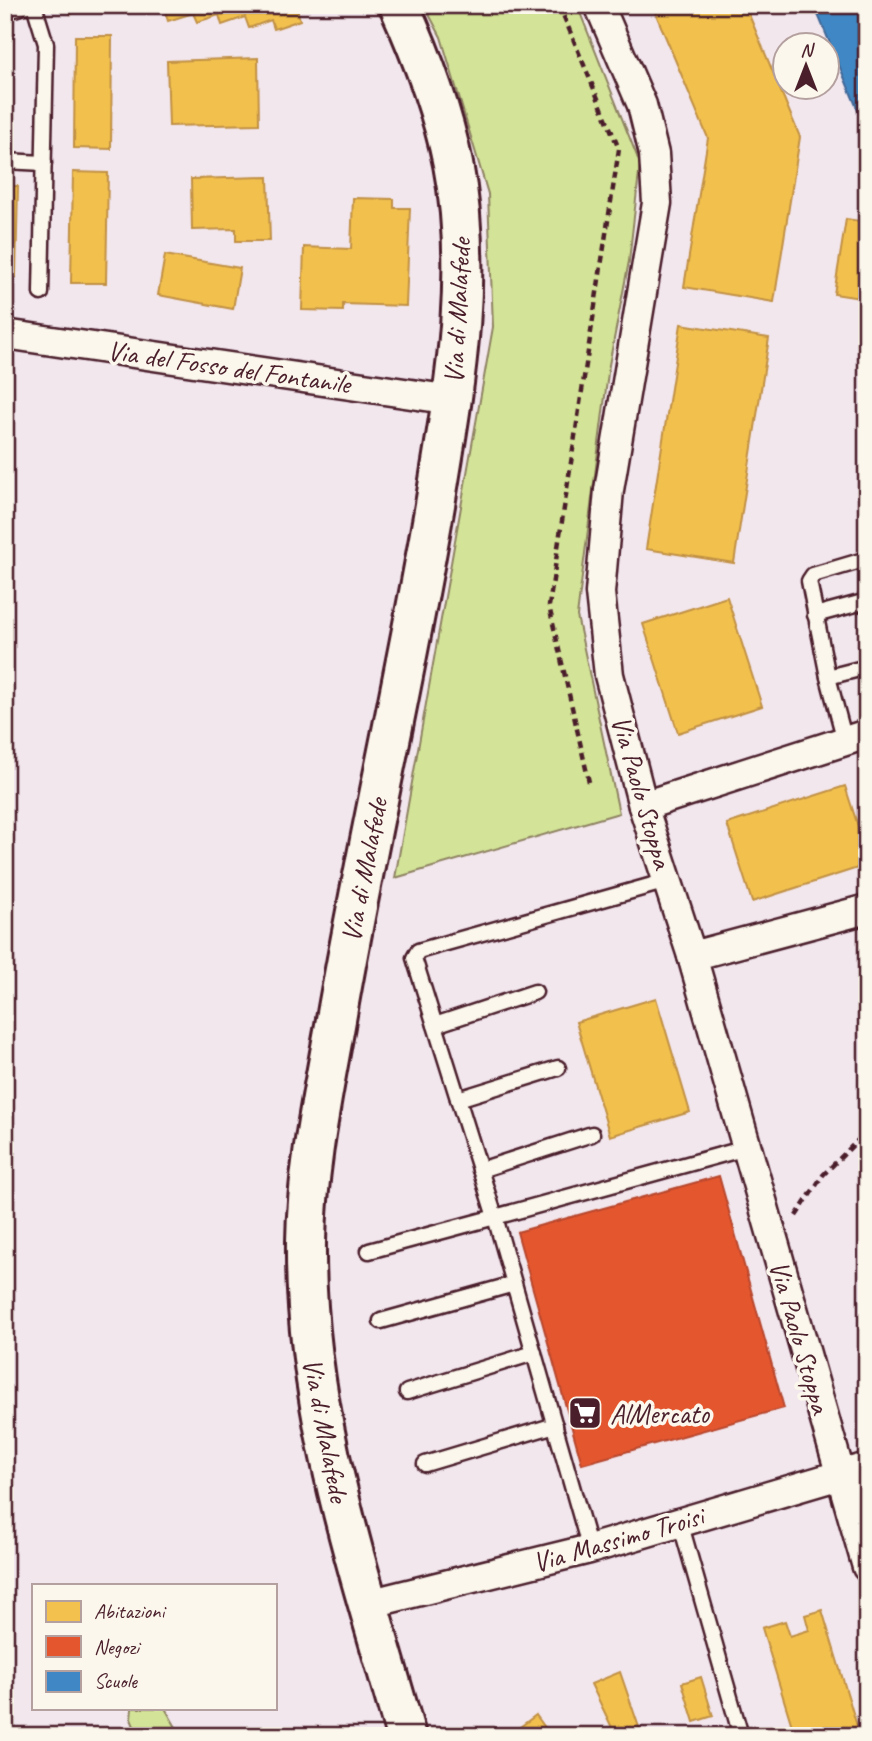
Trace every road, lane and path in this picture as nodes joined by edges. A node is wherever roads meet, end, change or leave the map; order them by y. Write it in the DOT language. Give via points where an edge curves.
graph roads {
  1 [pos="27,5"];
  2 [pos="34,5"];
  3 [pos="399,5"];
  4 [pos="559,5"];
  5 [pos="599,5"];
  6 [pos="5,12"];
  7 [pos="5,161"];
  8 [pos="44,163"];
  9 [pos="41,293"];
  10 [pos="5,334"];
  11 [pos="452,400"];
  12 [pos="867,559"];
  13 [pos="867,601"];
  14 [pos="816,615"];
  15 [pos="867,667"];
  16 [pos="828,677"];
  17 [pos="856,738"];
  18 [pos="589,782"];
  19 [pos="643,806"];
  20 [pos="667,881"];
  21 [pos="867,909"];
  22 [pos="692,956"];
  23 [pos="535,992"];
  24 [pos="435,1025"];
  25 [pos="558,1068"];
  26 [pos="458,1099"];
  27 [pos="867,1131"];
  28 [pos="592,1134"];
  29 [pos="746,1148"];
  30 [pos="480,1170"];
  31 [pos="495,1217"];
  32 [pos="369,1251"];
  33 [pos="777,1259"];
  34 [pos="514,1284"];
  35 [pos="381,1321"];
  36 [pos="534,1353"];
  37 [pos="407,1392"];
  38 [pos="555,1425"];
  39 [pos="425,1464"];
  40 [pos="867,1467"];
  41 [pos="839,1475"];
  42 [pos="680,1522"];
  43 [pos="590,1549"];
  44 [pos="867,1567"];
  45 [pos="368,1604"];
  46 [pos="406,1736"];
  47 [pos="741,1736"];
  1 -- 6 [label="lane"];
  2 -- 8 [label="lane" via="46,44"];
  3 -- 11 [label="street, Via di Malafede" via="422,58 453,165 463,273"];
  4 -- 18 [label="path, Via Paolo Stoppa" via="619,149 549,606"];
  5 -- 19 [label="street, Via Paolo Stoppa" via="642,106 654,154 657,203 609,490 600,593 609,675"];
  7 -- 8 [label="lane"];
  8 -- 9 [label="lane"];
  10 -- 11 [label="street, Via del Fosso del Fontanile"];
  11 -- 45 [label="street, Via di Malafede" via="421,588 314,1149 306,1240 317,1401 330,1468"];
  12 -- 14 [label="lane" via="813,575 809,582"];
  13 -- 14 [label="lane"];
  14 -- 16 [label="lane"];
  15 -- 16 [label="lane"];
  16 -- 17 [label="lane"];
  17 -- 19 [label="street"];
  19 -- 20 [label="street, Via Paolo Stoppa"];
  20 -- 22 [label="street, Via Paolo Stoppa"];
  20 -- 24 [label="lane" via="418,951 414,958"];
  21 -- 22 [label="street"];
  22 -- 29 [label="street, Via Paolo Stoppa"];
  23 -- 24 [label="lane"];
  24 -- 26 [label="lane"];
  25 -- 26 [label="lane"];
  26 -- 30 [label="lane"];
  27 -- 33 [label="path" via="823,1175"];
  28 -- 30 [label="lane"];
  29 -- 31 [label="lane"];
  29 -- 33 [label="street, Via Paolo Stoppa"];
  30 -- 31 [label="lane"];
  31 -- 32 [label="lane"];
  31 -- 34 [label="lane"];
  33 -- 41 [label="street, Via Paolo Stoppa"];
  34 -- 35 [label="lane"];
  34 -- 36 [label="lane"];
  36 -- 37 [label="lane"];
  36 -- 38 [label="lane"];
  38 -- 39 [label="lane"];
  38 -- 43 [label="lane"];
  40 -- 41 [label="street, Via Massimo Troisi"];
  41 -- 42 [label="street, Via Massimo Troisi"];
  41 -- 44 [label="street, Via Paolo Stoppa"];
  42 -- 43 [label="street, Via Massimo Troisi"];
  42 -- 47 [label="lane"];
  43 -- 45 [label="street, Via Massimo Troisi"];
  45 -- 46 [label="street, Via di Malafede"];
}
